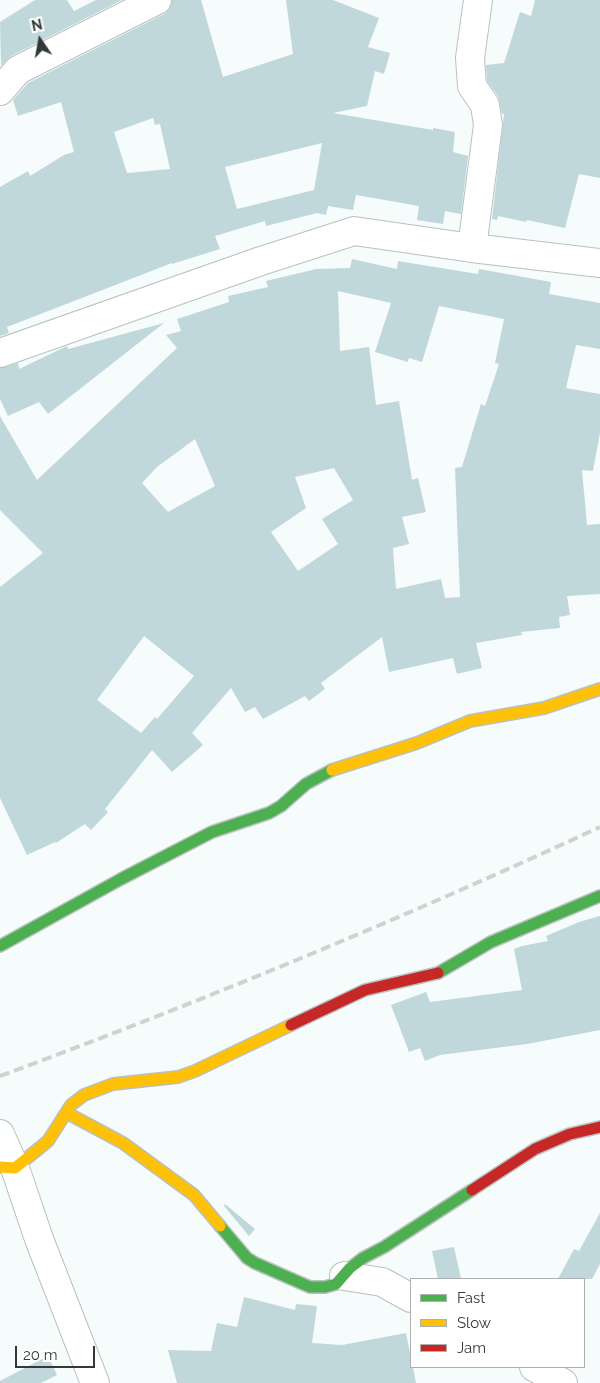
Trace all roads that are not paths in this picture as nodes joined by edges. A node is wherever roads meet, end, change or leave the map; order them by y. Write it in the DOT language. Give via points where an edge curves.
graph roads {
  1 [pos="157,0"];
  2 [pos="478,0"];
  3 [pos="0,91"];
  4 [pos="472,248"];
  5 [pos="600,263"];
  6 [pos="0,353"];
  7 [pos="600,689"];
  8 [pos="600,896"];
  9 [pos="0,946"];
  10 [pos="67,1113"];
  11 [pos="600,1127"];
  12 [pos="0,1134"];
  13 [pos="8,1168"];
  14 [pos="344,1276"];
  15 [pos="410,1297"];
  16 [pos="535,1373"];
  17 [pos="95,1383"];
  18 [pos="563,1383"];
  1 -- 3 [label="street" via="18,70"];
  2 -- 4 [label="street" via="470,58 471,77 472,86 485,105 488,126"];
  4 -- 5 [label="street"];
  4 -- 6 [label="street" via="354,231"];
  7 -- 9 [label="street" via="544,708 470,721 417,743 326,772 269,813 212,832"];
  8 -- 10 [label="street" via="491,942 438,972 369,988 186,1074 99,1088 71,1105"];
  10 -- 13 [label="street" via="48,1141"];
  10 -- 14 [label="street" via="123,1143 194,1196 241,1251 256,1263 310,1287 336,1284"];
  11 -- 14 [label="street" via="570,1134 535,1149 362,1258"];
  12 -- 13 [label="street"];
  13 -- 17 [label="street"];
  14 -- 15 [label="street" via="382,1282"];
  16 -- 18 [label="street"];
}
